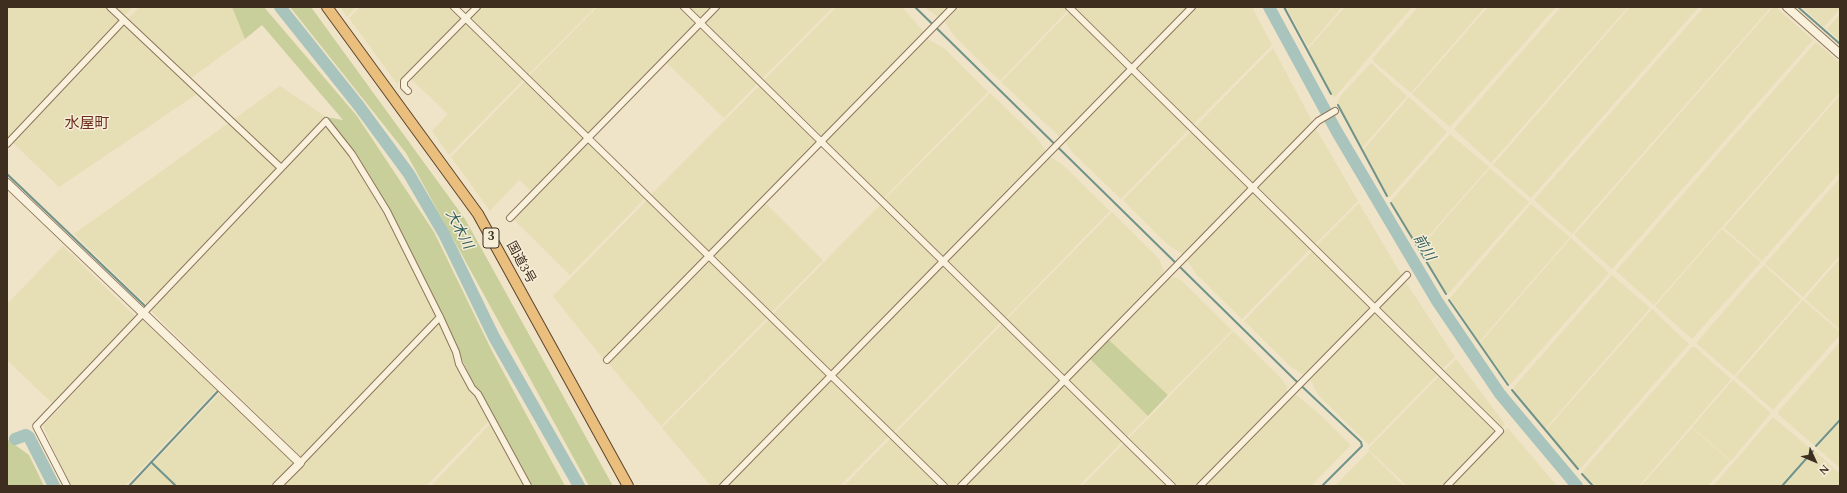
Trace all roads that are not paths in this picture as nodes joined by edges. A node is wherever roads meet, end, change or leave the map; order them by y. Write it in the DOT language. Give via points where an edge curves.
graph roads {
  1 [pos="110,7"];
  2 [pos="327,7"];
  3 [pos="454,7"];
  4 [pos="477,7"];
  5 [pos="684,7"];
  6 [pos="716,7"];
  7 [pos="953,7"];
  8 [pos="1069,7"];
  9 [pos="1192,7"];
  10 [pos="1786,7"];
  11 [pos="466,18"];
  12 [pos="124,20"];
  13 [pos="700,23"];
  14 [pos="1840,54"];
  15 [pos="1131,69"];
  16 [pos="408,91"];
  17 [pos="1335,110"];
  18 [pos="588,138"];
  19 [pos="822,142"];
  20 [pos="7,144"];
  21 [pos="281,168"];
  22 [pos="7,183"];
  23 [pos="1254,188"];
  24 [pos="510,218"];
  25 [pos="710,256"];
  26 [pos="943,261"];
  27 [pos="1407,275"];
  28 [pos="1375,308"];
  29 [pos="144,313"];
  30 [pos="440,317"];
  31 [pos="607,360"];
  32 [pos="831,375"];
  33 [pos="1066,381"];
  34 [pos="300,463"];
  35 [pos="67,486"];
  36 [pos="277,486"];
  37 [pos="528,486"];
  38 [pos="628,486"];
  39 [pos="723,486"];
  40 [pos="944,486"];
  41 [pos="961,486"];
  42 [pos="1172,486"];
  43 [pos="1200,486"];
  44 [pos="1447,486"];
  1 -- 12 [label="street"];
  2 -- 38 [label="highway, 国道3号 / 3" via="478,214"];
  3 -- 11 [label="street"];
  4 -- 11 [label="street"];
  5 -- 13 [label="street"];
  6 -- 13 [label="street"];
  7 -- 19 [label="street"];
  8 -- 15 [label="street"];
  9 -- 15 [label="street"];
  10 -- 14 [label="street"];
  11 -- 16 [label="street" via="404,81 404,87"];
  11 -- 18 [label="street"];
  12 -- 20 [label="street"];
  12 -- 21 [label="street"];
  13 -- 18 [label="street"];
  13 -- 19 [label="street"];
  15 -- 23 [label="street"];
  15 -- 26 [label="street"];
  17 -- 23 [label="street" via="1318,121"];
  18 -- 24 [label="street"];
  18 -- 25 [label="street"];
  19 -- 25 [label="street"];
  19 -- 26 [label="street"];
  21 -- 29 [label="street"];
  21 -- 30 [label="street" via="326,121 352,154 387,211"];
  22 -- 29 [label="street"];
  23 -- 28 [label="street"];
  23 -- 33 [label="street"];
  25 -- 31 [label="street"];
  25 -- 32 [label="street"];
  26 -- 32 [label="street"];
  26 -- 33 [label="street"];
  27 -- 28 [label="street"];
  28 -- 43 [label="street"];
  28 -- 44 [label="street" via="1500,431"];
  29 -- 34 [label="street"];
  29 -- 35 [label="street" via="36,426"];
  30 -- 34 [label="street"];
  30 -- 37 [label="street" via="459,364"];
  32 -- 39 [label="street"];
  32 -- 40 [label="street"];
  33 -- 41 [label="street"];
  33 -- 42 [label="street"];
  34 -- 36 [label="street"];
}
